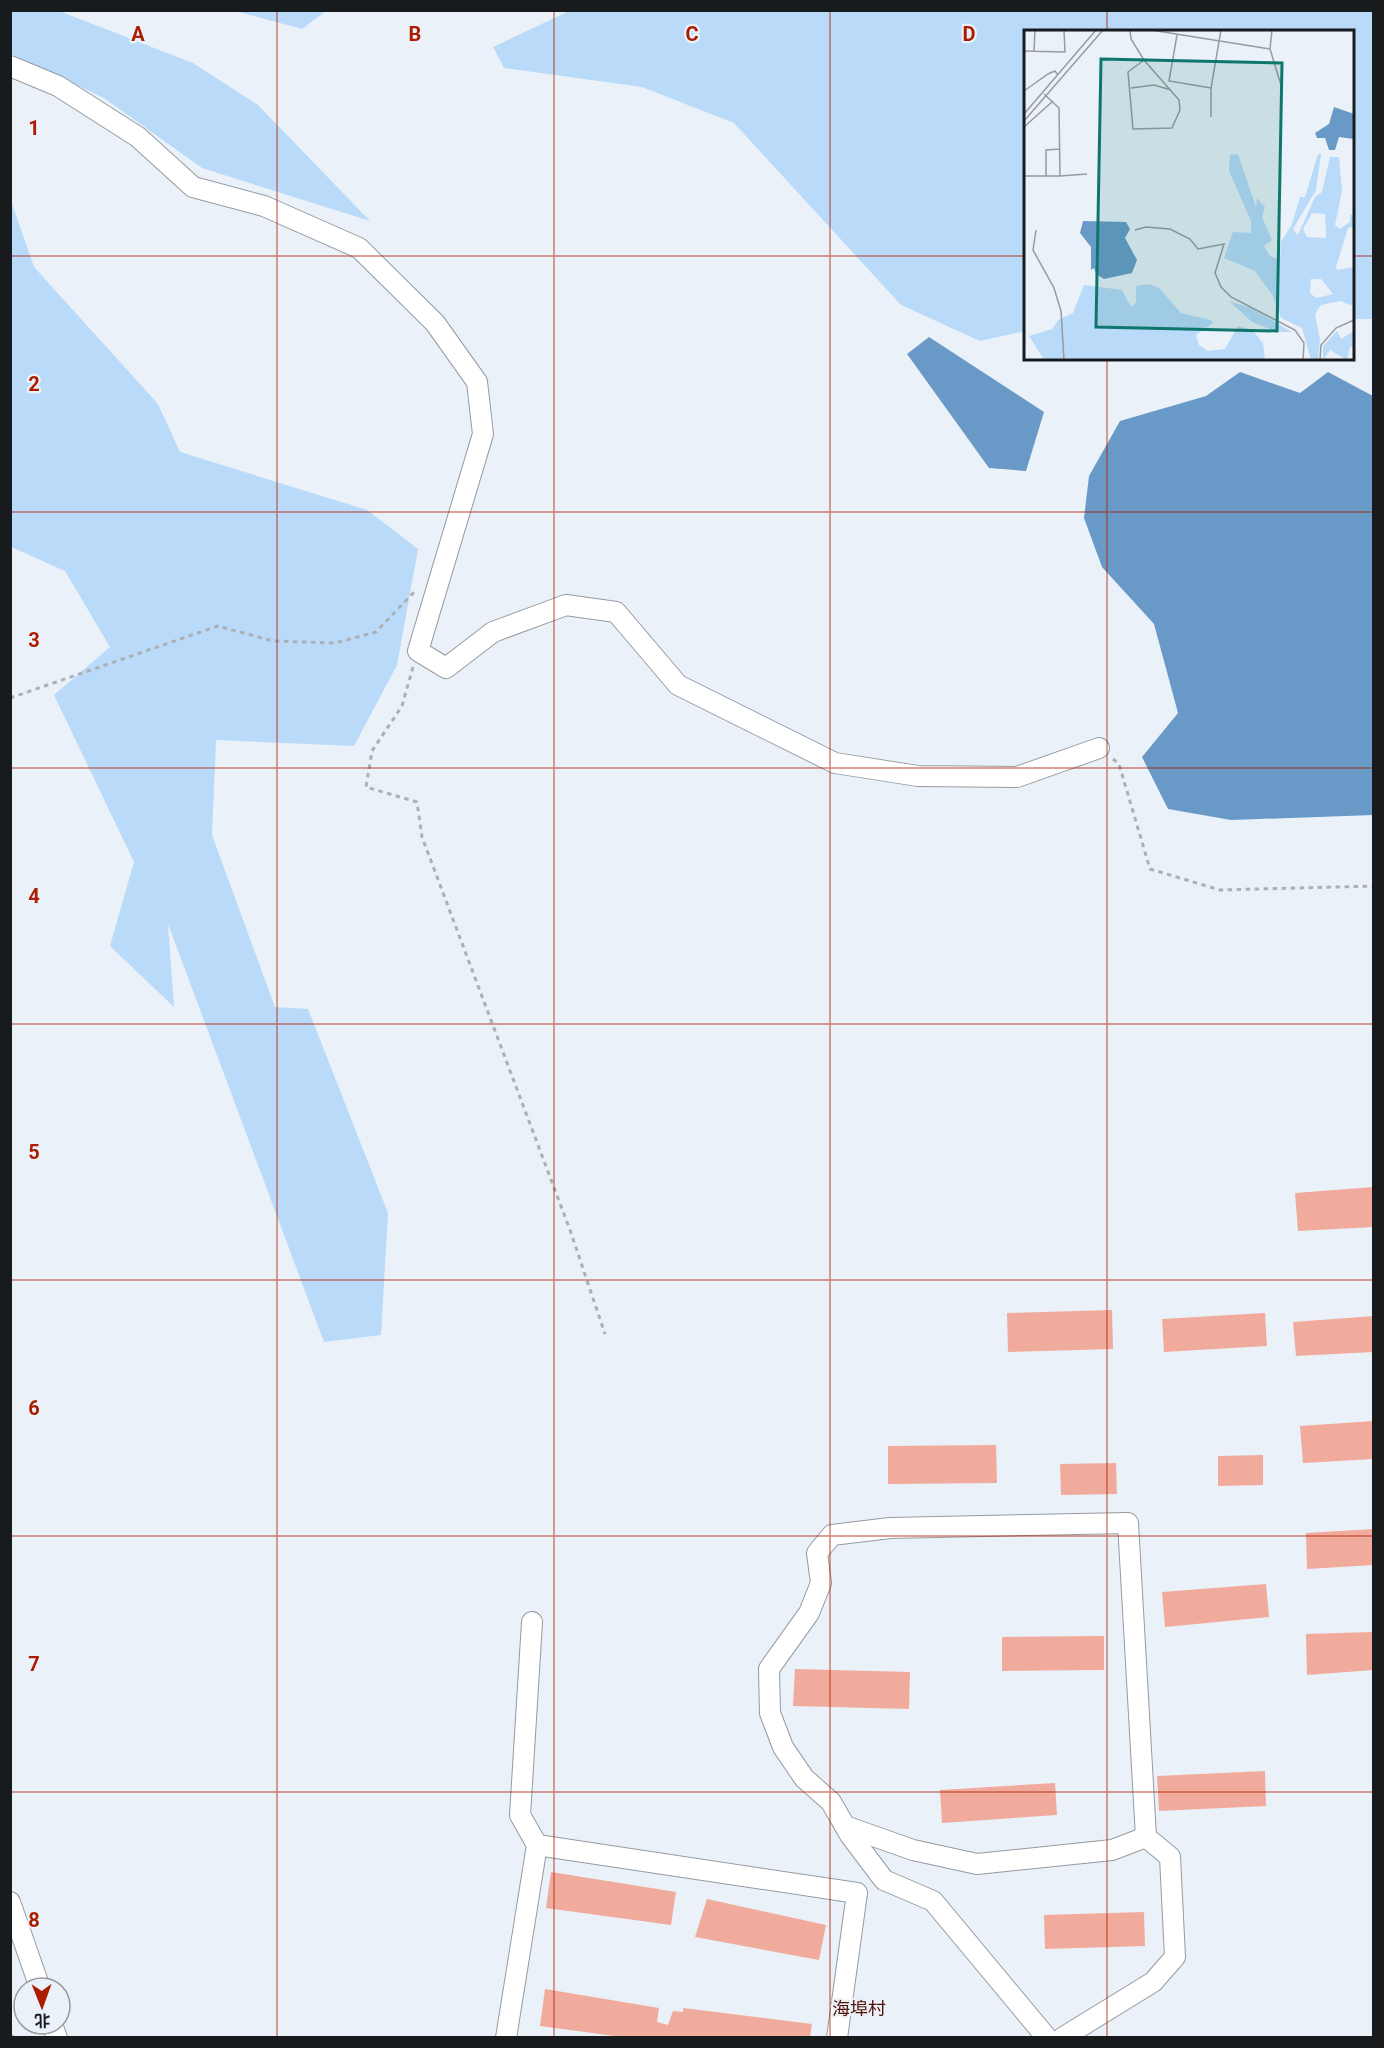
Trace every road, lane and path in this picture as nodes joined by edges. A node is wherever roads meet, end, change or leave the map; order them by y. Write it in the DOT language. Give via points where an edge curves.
graph roads {
  1 [pos="10,66"];
  2 [pos="422,585"];
  3 [pos="418,651"];
  4 [pos="10,698"];
  5 [pos="1099,748"];
  6 [pos="1374,886"];
  7 [pos="604,1334"];
  8 [pos="532,1622"];
  9 [pos="845,1826"];
  10 [pos="1146,1837"];
  11 [pos="537,1845"];
  12 [pos="10,1902"];
  13 [pos="36,1976"];
  14 [pos="10,2035"];
  15 [pos="15,2037"];
  16 [pos="506,2037"];
  17 [pos="837,2037"];
  18 [pos="1047,2037"];
  19 [pos="1062,2037"];
  1 -- 3 [label="street" via="58,86 138,137 193,187 264,206 359,248 435,323 477,382 483,434"];
  2 -- 4 [label="path" via="375,632 335,643 273,641 218,626"];
  3 -- 5 [label="street" via="446,668 493,632 566,605 616,612 678,685 835,763 918,776 1017,777"];
  3 -- 7 [label="path" via="402,706 372,751 366,787 417,802 422,837 570,1230"];
  5 -- 6 [label="path" via="1119,764 1150,869 1220,890"];
  8 -- 11 [label="street" via="520,1815"];
  9 -- 10 [label="street" via="913,1850 977,1864 1112,1850"];
  9 -- 10 [label="street" via="831,1802 804,1778 783,1747 770,1713 769,1669 809,1613 821,1583 817,1553 832,1535 890,1528 1128,1523"];
  9 -- 18 [label="street" via="884,1880 933,1901"];
  10 -- 19 [label="street" via="1170,1857 1175,1957 1153,1982"];
  11 -- 16 [label="street"];
  11 -- 17 [label="street" via="857,1893"];
  12 -- 13 [label="street"];
  14 -- 15 [label="path"];
}
